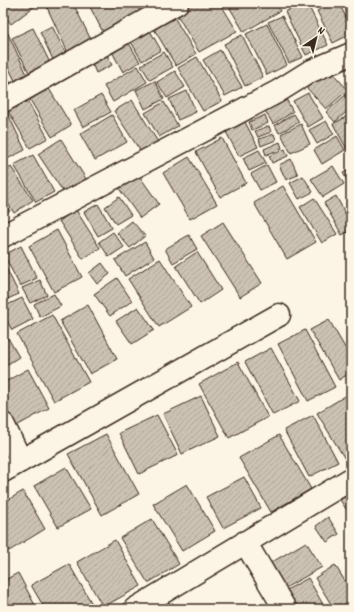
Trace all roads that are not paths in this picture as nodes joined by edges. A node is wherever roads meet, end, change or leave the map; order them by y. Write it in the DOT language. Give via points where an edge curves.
graph roads {
  1 [pos="177,3"];
  2 [pos="351,54"];
  3 [pos="3,101"];
  4 [pos="3,236"];
  5 [pos="279,315"];
  6 [pos="3,424"];
  7 [pos="12,466"];
  8 [pos="351,479"];
  9 [pos="245,542"];
  10 [pos="135,609"];
  11 [pos="285,609"];
  1 -- 3 [label="street"];
  2 -- 4 [label="street" via="309,72 277,92"];
  5 -- 7 [label="street"];
  6 -- 7 [label="street"];
  8 -- 9 [label="street"];
  9 -- 10 [label="street"];
  9 -- 11 [label="street"];
}
